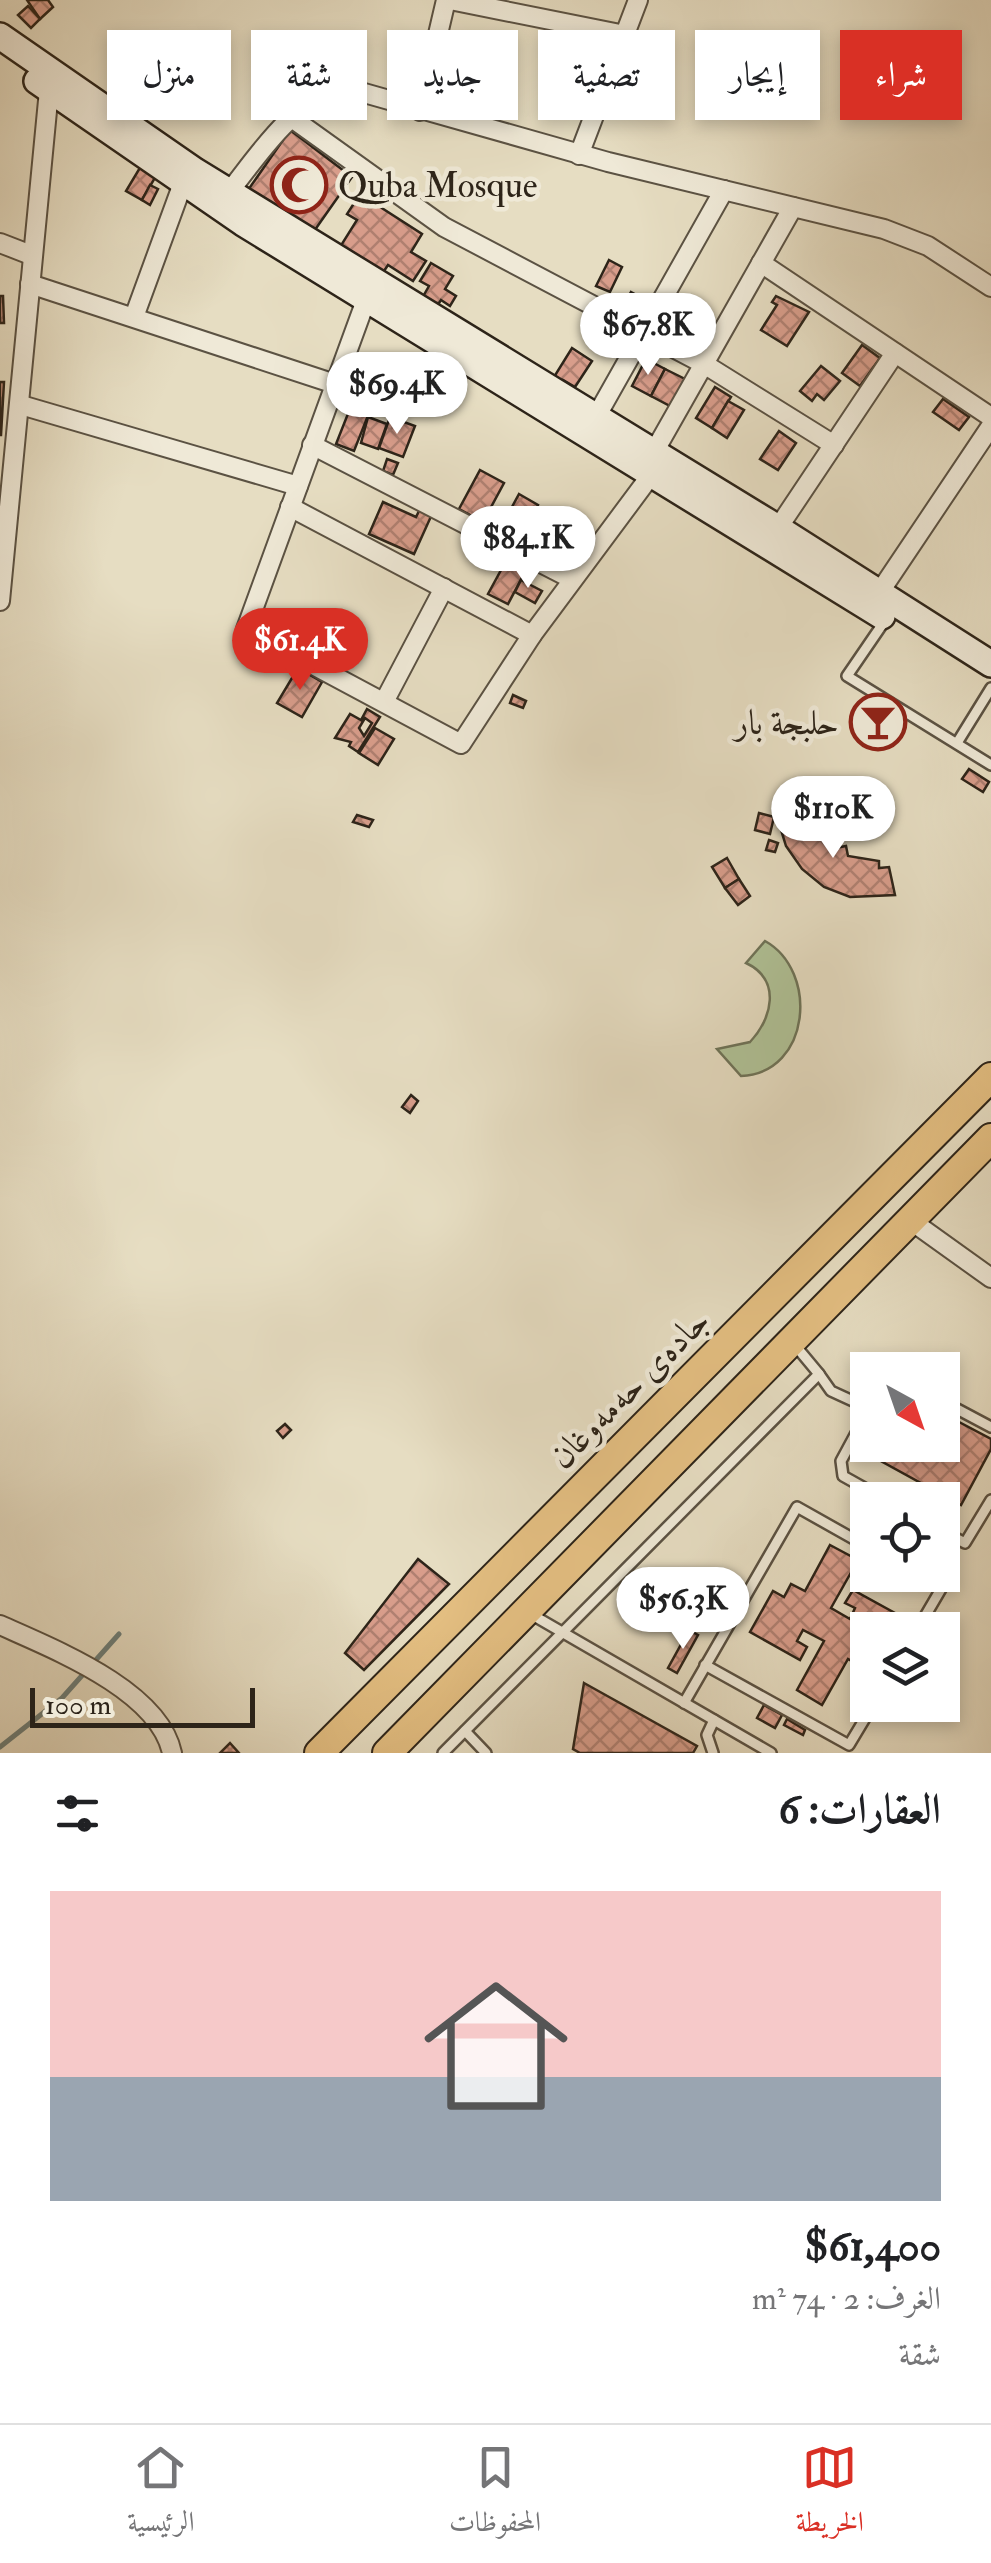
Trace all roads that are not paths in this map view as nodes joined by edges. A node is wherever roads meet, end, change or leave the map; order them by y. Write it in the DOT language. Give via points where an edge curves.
graph roads {
  1 [pos="448,0"];
  2 [pos="638,0"];
  3 [pos="440,30"];
  4 [pos="600,30"];
  5 [pos="627,30"];
  6 [pos="0,36"];
  7 [pos="0,56"];
  8 [pos="49,90"];
  9 [pos="101,117"];
  10 [pos="287,120"];
  11 [pos="296,120"];
  12 [pos="453,120"];
  13 [pos="592,120"];
  14 [pos="579,154"];
  15 [pos="183,183"];
  16 [pos="724,190"];
  17 [pos="229,192"];
  18 [pos="794,206"];
  19 [pos="0,243"];
  20 [pos="31,255"];
  21 [pos="761,264"];
  22 [pos="30,284"];
  23 [pos="991,286"];
  24 [pos="366,300"];
  25 [pos="134,317"];
  26 [pos="644,332"];
  27 [pos="895,353"];
  28 [pos="704,364"];
  29 [pos="520,382"];
  30 [pos="335,384"];
  31 [pos="21,405"];
  32 [pos="596,416"];
  33 [pos="991,417"];
  34 [pos="991,426"];
  35 [pos="312,445"];
  36 [pos="834,445"];
  37 [pos="652,463"];
  38 [pos="298,486"];
  39 [pos="290,507"];
  40 [pos="778,528"];
  41 [pos="572,580"];
  42 [pos="444,588"];
  43 [pos="1,591"];
  44 [pos="883,607"];
  45 [pos="532,634"];
  46 [pos="991,664"];
  47 [pos="991,685"];
  48 [pos="384,702"];
  49 [pos="956,743"];
  50 [pos="991,764"];
  51 [pos="991,1077"];
  52 [pos="991,1138"];
  53 [pos="910,1220"];
  54 [pos="991,1278"];
  55 [pos="792,1341"];
  56 [pos="818,1374"];
  57 [pos="850,1400"];
  58 [pos="960,1411"];
  59 [pos="991,1427"];
  60 [pos="850,1445"];
  61 [pos="854,1482"];
  62 [pos="991,1500"];
  63 [pos="850,1537"];
  64 [pos="960,1541"];
  65 [pos="526,1611"];
  66 [pos="0,1625"];
  67 [pos="562,1632"];
  68 [pos="705,1665"];
  69 [pos="684,1703"];
  70 [pos="714,1720"];
  71 [pos="863,1722"];
  72 [pos="465,1731"];
  73 [pos="448,1752"];
  74 [pos="172,1753"];
  75 [pos="319,1753"];
  76 [pos="386,1753"];
  77 [pos="486,1753"];
  78 [pos="713,1753"];
  79 [pos="772,1753"];
  1 -- 3 [label="street"];
  1 -- 4 [label="street"];
  2 -- 5 [label="street"];
  6 -- 9 [label="street"];
  7 -- 8 [label="street"];
  8 -- 9 [label="street"];
  8 -- 20 [label="street"];
  9 -- 15 [label="street"];
  9 -- 17 [label="street"];
  10 -- 17 [label="street"];
  11 -- 26 [label="street" via="444,227"];
  12 -- 14 [label="street"];
  13 -- 14 [label="street"];
  14 -- 16 [label="street"];
  15 -- 24 [label="street"];
  15 -- 25 [label="street"];
  16 -- 18 [label="street"];
  16 -- 26 [label="street"];
  17 -- 29 [label="street"];
  18 -- 21 [label="street"];
  18 -- 23 [label="street" via="915,240"];
  19 -- 20 [label="street"];
  20 -- 22 [label="street"];
  21 -- 27 [label="street"];
  21 -- 28 [label="street"];
  22 -- 25 [label="street"];
  22 -- 31 [label="street"];
  24 -- 29 [label="street"];
  24 -- 30 [label="street"];
  25 -- 30 [label="street"];
  26 -- 28 [label="street"];
  26 -- 32 [label="street"];
  27 -- 33 [label="street"];
  27 -- 36 [label="street"];
  28 -- 36 [label="street"];
  28 -- 37 [label="street"];
  29 -- 32 [label="street"];
  29 -- 37 [label="street"];
  30 -- 35 [label="street"];
  31 -- 38 [label="street"];
  31 -- 43 [label="street"];
  32 -- 37 [label="street"];
  34 -- 44 [label="street"];
  35 -- 38 [label="street"];
  35 -- 41 [label="street"];
  36 -- 40 [label="street"];
  37 -- 40 [label="street"];
  37 -- 41 [label="street"];
  37 -- 44 [label="street"];
  38 -- 39 [label="street"];
  39 -- 42 [label="street"];
  39 -- 48 [label="street" via="246,629"];
  40 -- 44 [label="street"];
  41 -- 45 [label="street"];
  42 -- 45 [label="street"];
  42 -- 48 [label="street"];
  44 -- 46 [label="street"];
  44 -- 47 [label="street"];
  44 -- 49 [label="lane" via="848,676"];
  45 -- 48 [label="street" via="461,744"];
  47 -- 49 [label="lane"];
  49 -- 50 [label="lane"];
  51 -- 75 [label="main road, جادەی حەمەوغان"];
  52 -- 53 [label="main road"];
  53 -- 54 [label="street"];
  53 -- 55 [label="main road"];
  55 -- 56 [label="lane"];
  55 -- 65 [label="main road"];
  56 -- 57 [label="lane"];
  56 -- 67 [label="lane"];
  58 -- 59 [label="lane"];
  60 -- 61 [label="lane" via="843,1476"];
  62 -- 64 [label="lane"];
  63 -- 68 [label="lane" via="798,1507"];
  65 -- 67 [label="lane"];
  65 -- 76 [label="main road"];
  66 -- 74 [label="street" via="114,1683 157,1720"];
  67 -- 69 [label="lane"];
  67 -- 72 [label="lane"];
  68 -- 69 [label="lane"];
  68 -- 71 [label="lane" via="849,1745"];
  69 -- 70 [label="lane"];
  70 -- 78 [label="lane" via="706,1735"];
  70 -- 79 [label="lane"];
  72 -- 73 [label="lane"];
  72 -- 77 [label="lane"];
}
